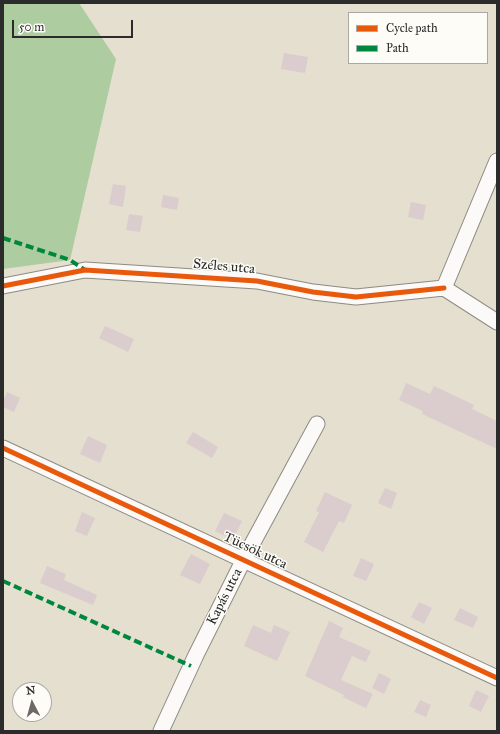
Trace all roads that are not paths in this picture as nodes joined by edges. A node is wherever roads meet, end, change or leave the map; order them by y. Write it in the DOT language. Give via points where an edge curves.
graph roads {
  1 [pos="497,161"];
  2 [pos="3,286"];
  3 [pos="444,288"];
  4 [pos="497,322"];
  5 [pos="317,424"];
  6 [pos="3,448"];
  7 [pos="244,559"];
  8 [pos="497,678"];
  9 [pos="161,731"];
  1 -- 3 [label="street"];
  2 -- 3 [label="street, Széles utca" via="85,270 256,281 356,297"];
  3 -- 4 [label="street"];
  5 -- 7 [label="street, Kapás utca"];
  6 -- 7 [label="street, Tücsök utca"];
  7 -- 8 [label="street, Tücsök utca"];
  7 -- 9 [label="street, Kapás utca"];
}
